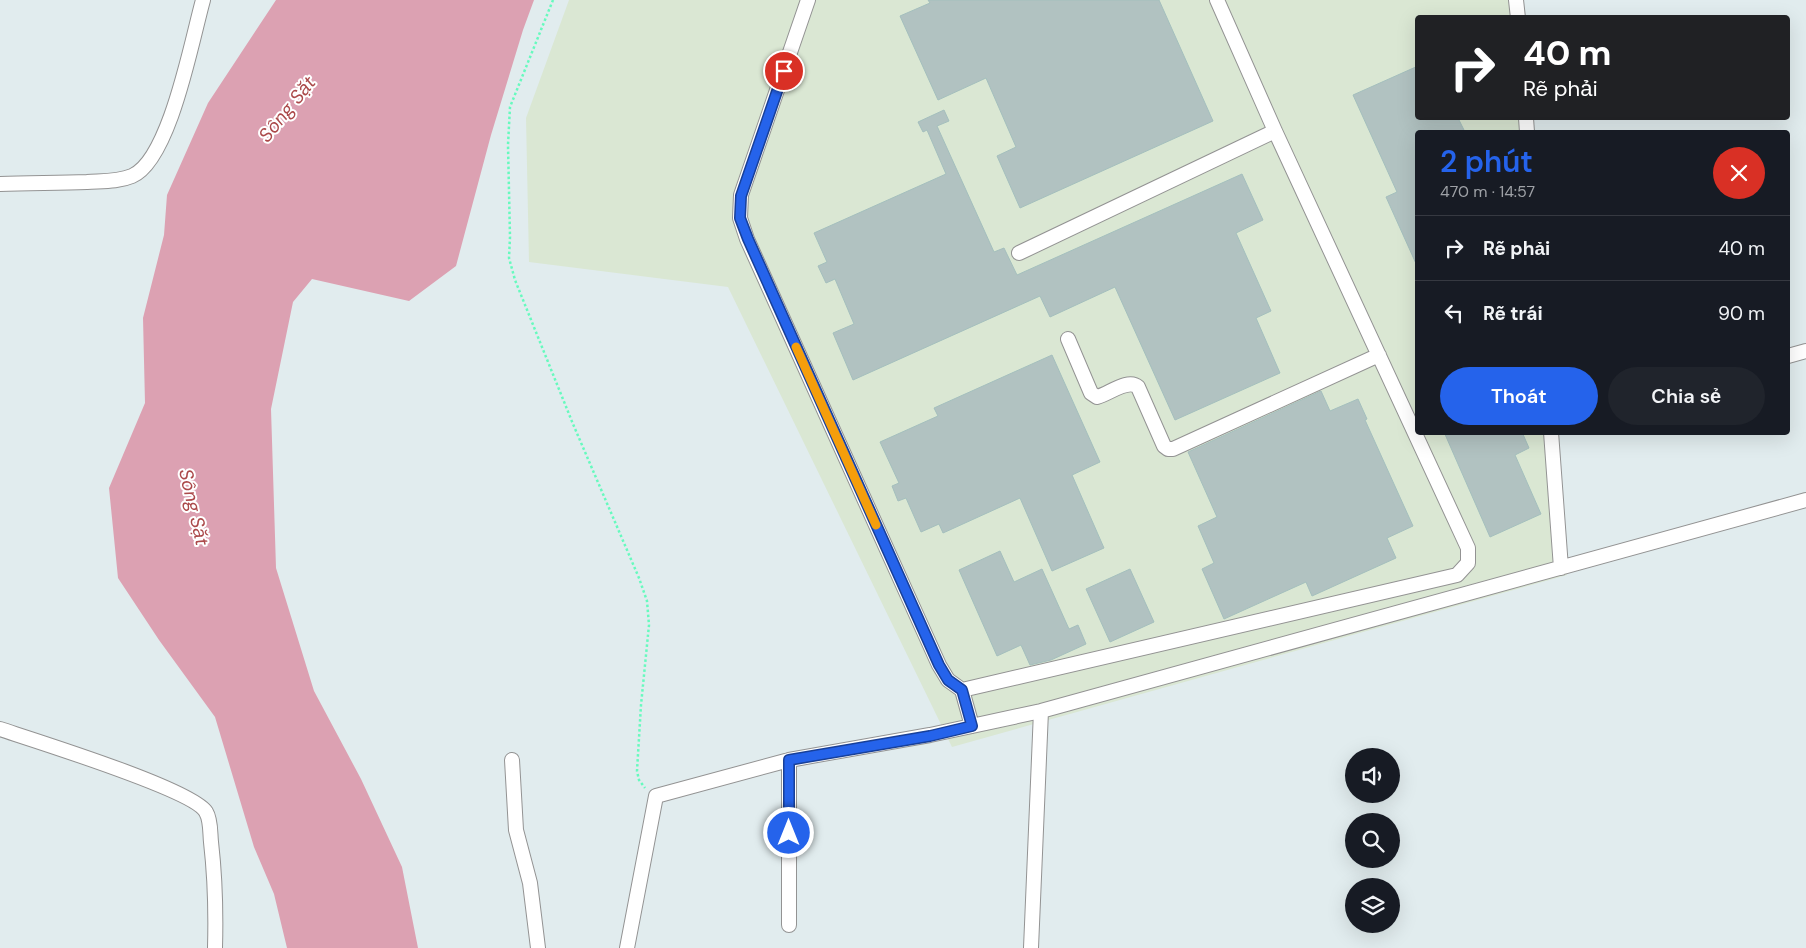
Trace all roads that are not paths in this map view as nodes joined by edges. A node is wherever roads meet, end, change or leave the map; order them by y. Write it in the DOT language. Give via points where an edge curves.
graph roads {
  1 [pos="203,0"];
  2 [pos="808,0"];
  3 [pos="1217,0"];
  4 [pos="1516,0"];
  5 [pos="1518,15"];
  6 [pos="1275,131"];
  7 [pos="0,184"];
  8 [pos="1019,253"];
  9 [pos="1068,339"];
  10 [pos="1806,351"];
  11 [pos="1378,355"];
  12 [pos="1790,355"];
  13 [pos="1415,434"];
  14 [pos="1415,435"];
  15 [pos="1551,435"];
  16 [pos="1806,500"];
  17 [pos="1562,568"];
  18 [pos="962,690"];
  19 [pos="1041,711"];
  20 [pos="972,726"];
  21 [pos="0,729"];
  22 [pos="512,760"];
  23 [pos="789,760"];
  24 [pos="789,925"];
  25 [pos="215,948"];
  26 [pos="538,948"];
  27 [pos="627,948"];
  28 [pos="1031,948"];
  1 -- 7 [label="street" via="173,113 159,146 142,170 133,176 105,181"];
  2 -- 18 [label="street" via="741,196 740,218 939,665 948,680"];
  3 -- 6 [label="street"];
  4 -- 5 [label="street"];
  6 -- 8 [label="street"];
  6 -- 11 [label="street"];
  9 -- 11 [label="street" via="1091,393 1097,397 1105,395 1129,383 1138,387 1168,449"];
  10 -- 12 [label="street"];
  11 -- 13 [label="street"];
  14 -- 18 [label="street" via="1468,548 1468,563 1457,575"];
  15 -- 17 [label="street"];
  16 -- 17 [label="street"];
  17 -- 19 [label="street"];
  18 -- 20 [label="street"];
  19 -- 20 [label="street"];
  19 -- 28 [label="street"];
  20 -- 23 [label="street"];
  21 -- 25 [label="street" via="168,788 202,807 208,819 212,854"];
  22 -- 26 [label="street" via="516,830 528,876"];
  23 -- 24 [label="street"];
  23 -- 27 [label="street" via="656,796"];
}
